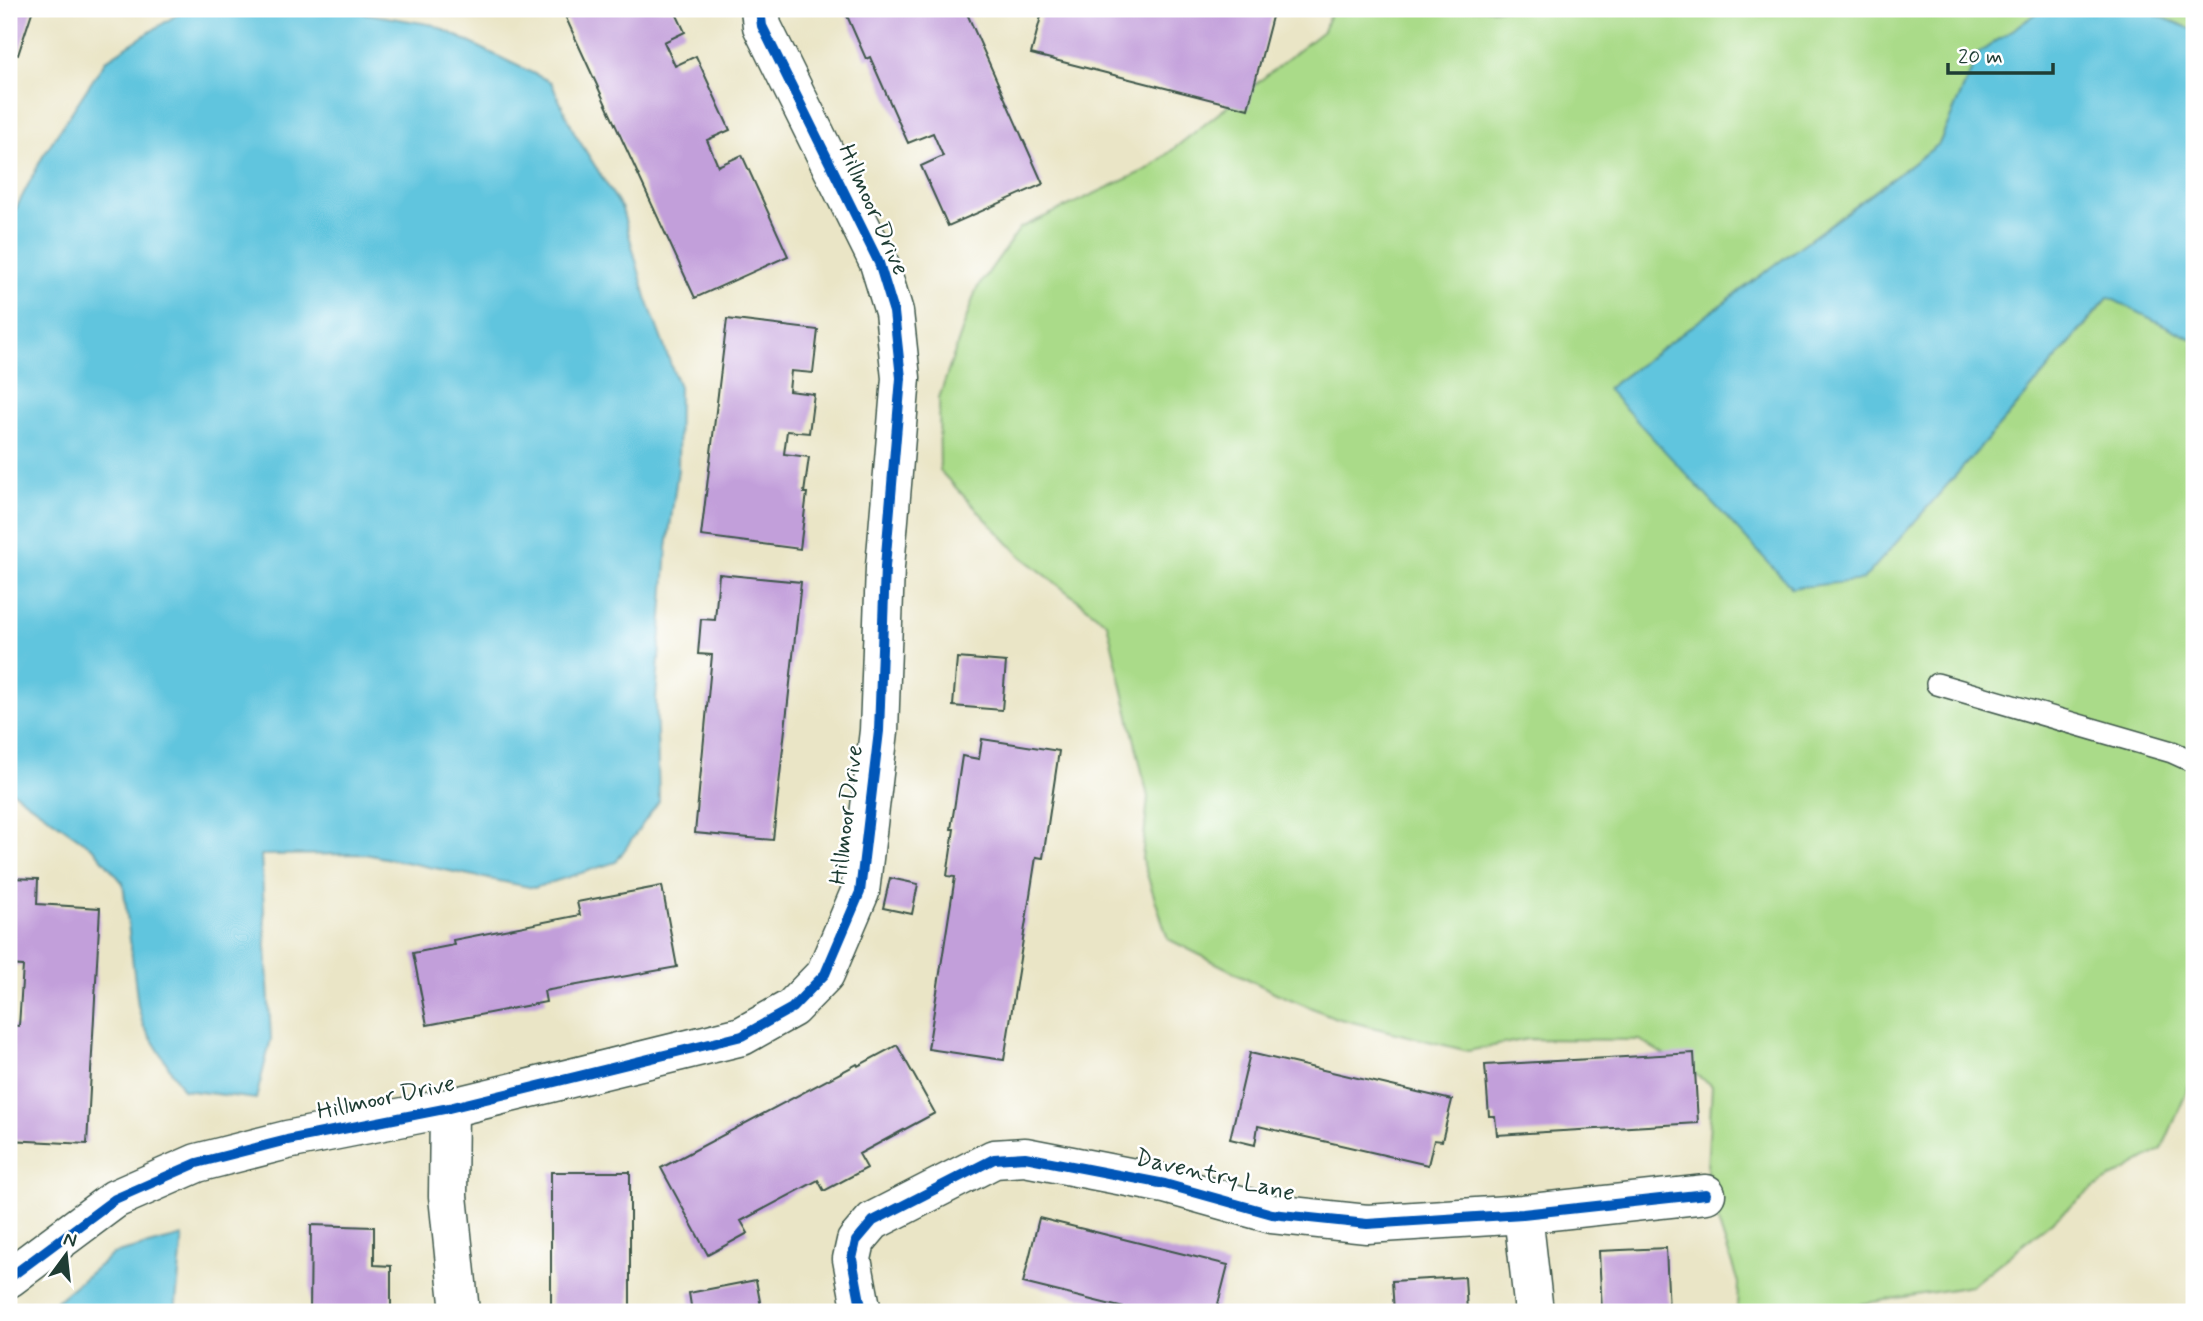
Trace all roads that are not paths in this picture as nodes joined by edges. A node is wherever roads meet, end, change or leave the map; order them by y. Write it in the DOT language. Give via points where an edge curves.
graph roads {
  1 [pos="760,9"];
  2 [pos="1937,684"];
  3 [pos="2194,762"];
  4 [pos="449,1108"];
  5 [pos="1706,1194"];
  6 [pos="1524,1214"];
  7 [pos="9,1278"];
  8 [pos="460,1312"];
  9 [pos="862,1312"];
  10 [pos="1534,1312"];
  1 -- 4 [label="street, Hillmoor Drive" via="762,26 879,263 894,312 901,378 885,567 878,731 860,892 825,974 792,1008 742,1037"];
  2 -- 3 [label="lane"];
  4 -- 7 [label="street, Hillmoor Drive" via="197,1163 115,1199"];
  4 -- 8 [label="street" via="448,1196"];
  5 -- 6 [label="street, Daventry Lane"];
  6 -- 9 [label="street, Daventry Lane" via="1367,1224 1272,1214 1165,1184 1025,1157 994,1159 873,1222 856,1241 852,1259"];
  6 -- 10 [label="street"];
}
